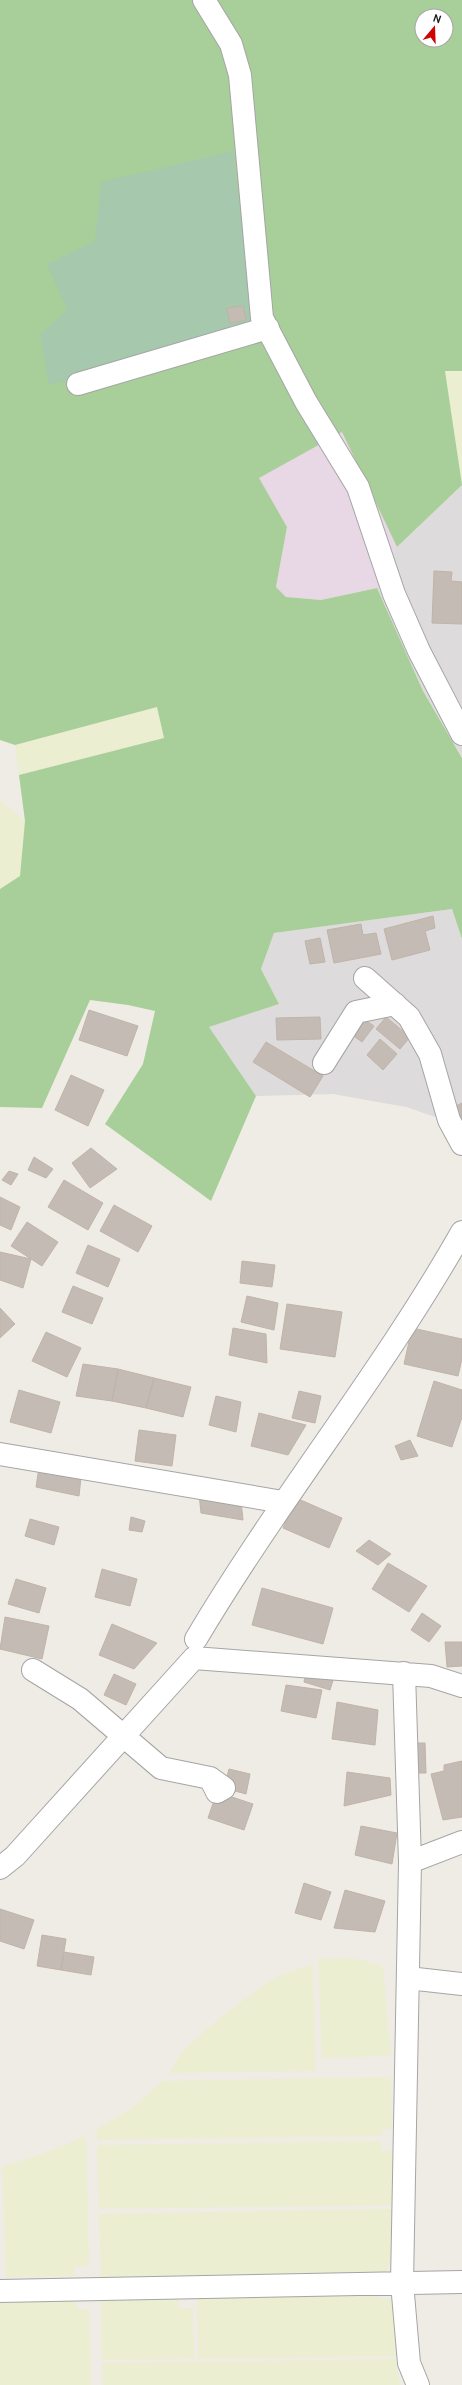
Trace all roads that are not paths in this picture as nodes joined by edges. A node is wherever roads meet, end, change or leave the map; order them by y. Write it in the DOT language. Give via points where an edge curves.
graph roads {
  1 [pos="204,0"];
  2 [pos="268,328"];
  3 [pos="78,384"];
  4 [pos="462,734"];
  5 [pos="365,978"];
  6 [pos="395,1004"];
  7 [pos="324,1063"];
  8 [pos="462,1144"];
  9 [pos="462,1232"];
  10 [pos="0,1454"];
  11 [pos="283,1502"];
  12 [pos="196,1639"];
  13 [pos="33,1670"];
  14 [pos="404,1673"];
  15 [pos="462,1686"];
  16 [pos="124,1734"];
  17 [pos="210,1778"];
  18 [pos="462,1842"];
  19 [pos="410,1862"];
  20 [pos="0,1868"];
  21 [pos="408,1978"];
  22 [pos="462,1984"];
  23 [pos="462,2282"];
  24 [pos="402,2283"];
  25 [pos="0,2291"];
  26 [pos="418,2385"];
  1 -- 2 [label="street" via="231,44 240,75 262,318"];
  2 -- 3 [label="street"];
  2 -- 4 [label="street" via="306,402 358,487 394,594 418,651"];
  5 -- 6 [label="street"];
  6 -- 7 [label="street" via="356,1012"];
  6 -- 8 [label="street" via="408,1017 430,1054 449,1120"];
  9 -- 11 [label="street" via="431,1286"];
  10 -- 11 [label="street"];
  11 -- 12 [label="street"];
  13 -- 16 [label="street" via="80,1699"];
  14 -- 15 [label="street" via="431,1676"];
  14 -- 16 [label="street" via="194,1658"];
  14 -- 19 [label="street"];
  16 -- 17 [label="street" via="161,1768"];
  16 -- 20 [label="street" via="15,1856"];
  18 -- 19 [label="street"];
  19 -- 21 [label="street"];
  21 -- 22 [label="street"];
  21 -- 24 [label="street"];
  23 -- 24 [label="street"];
  24 -- 25 [label="street"];
  24 -- 26 [label="street" via="409,2363"];
}
